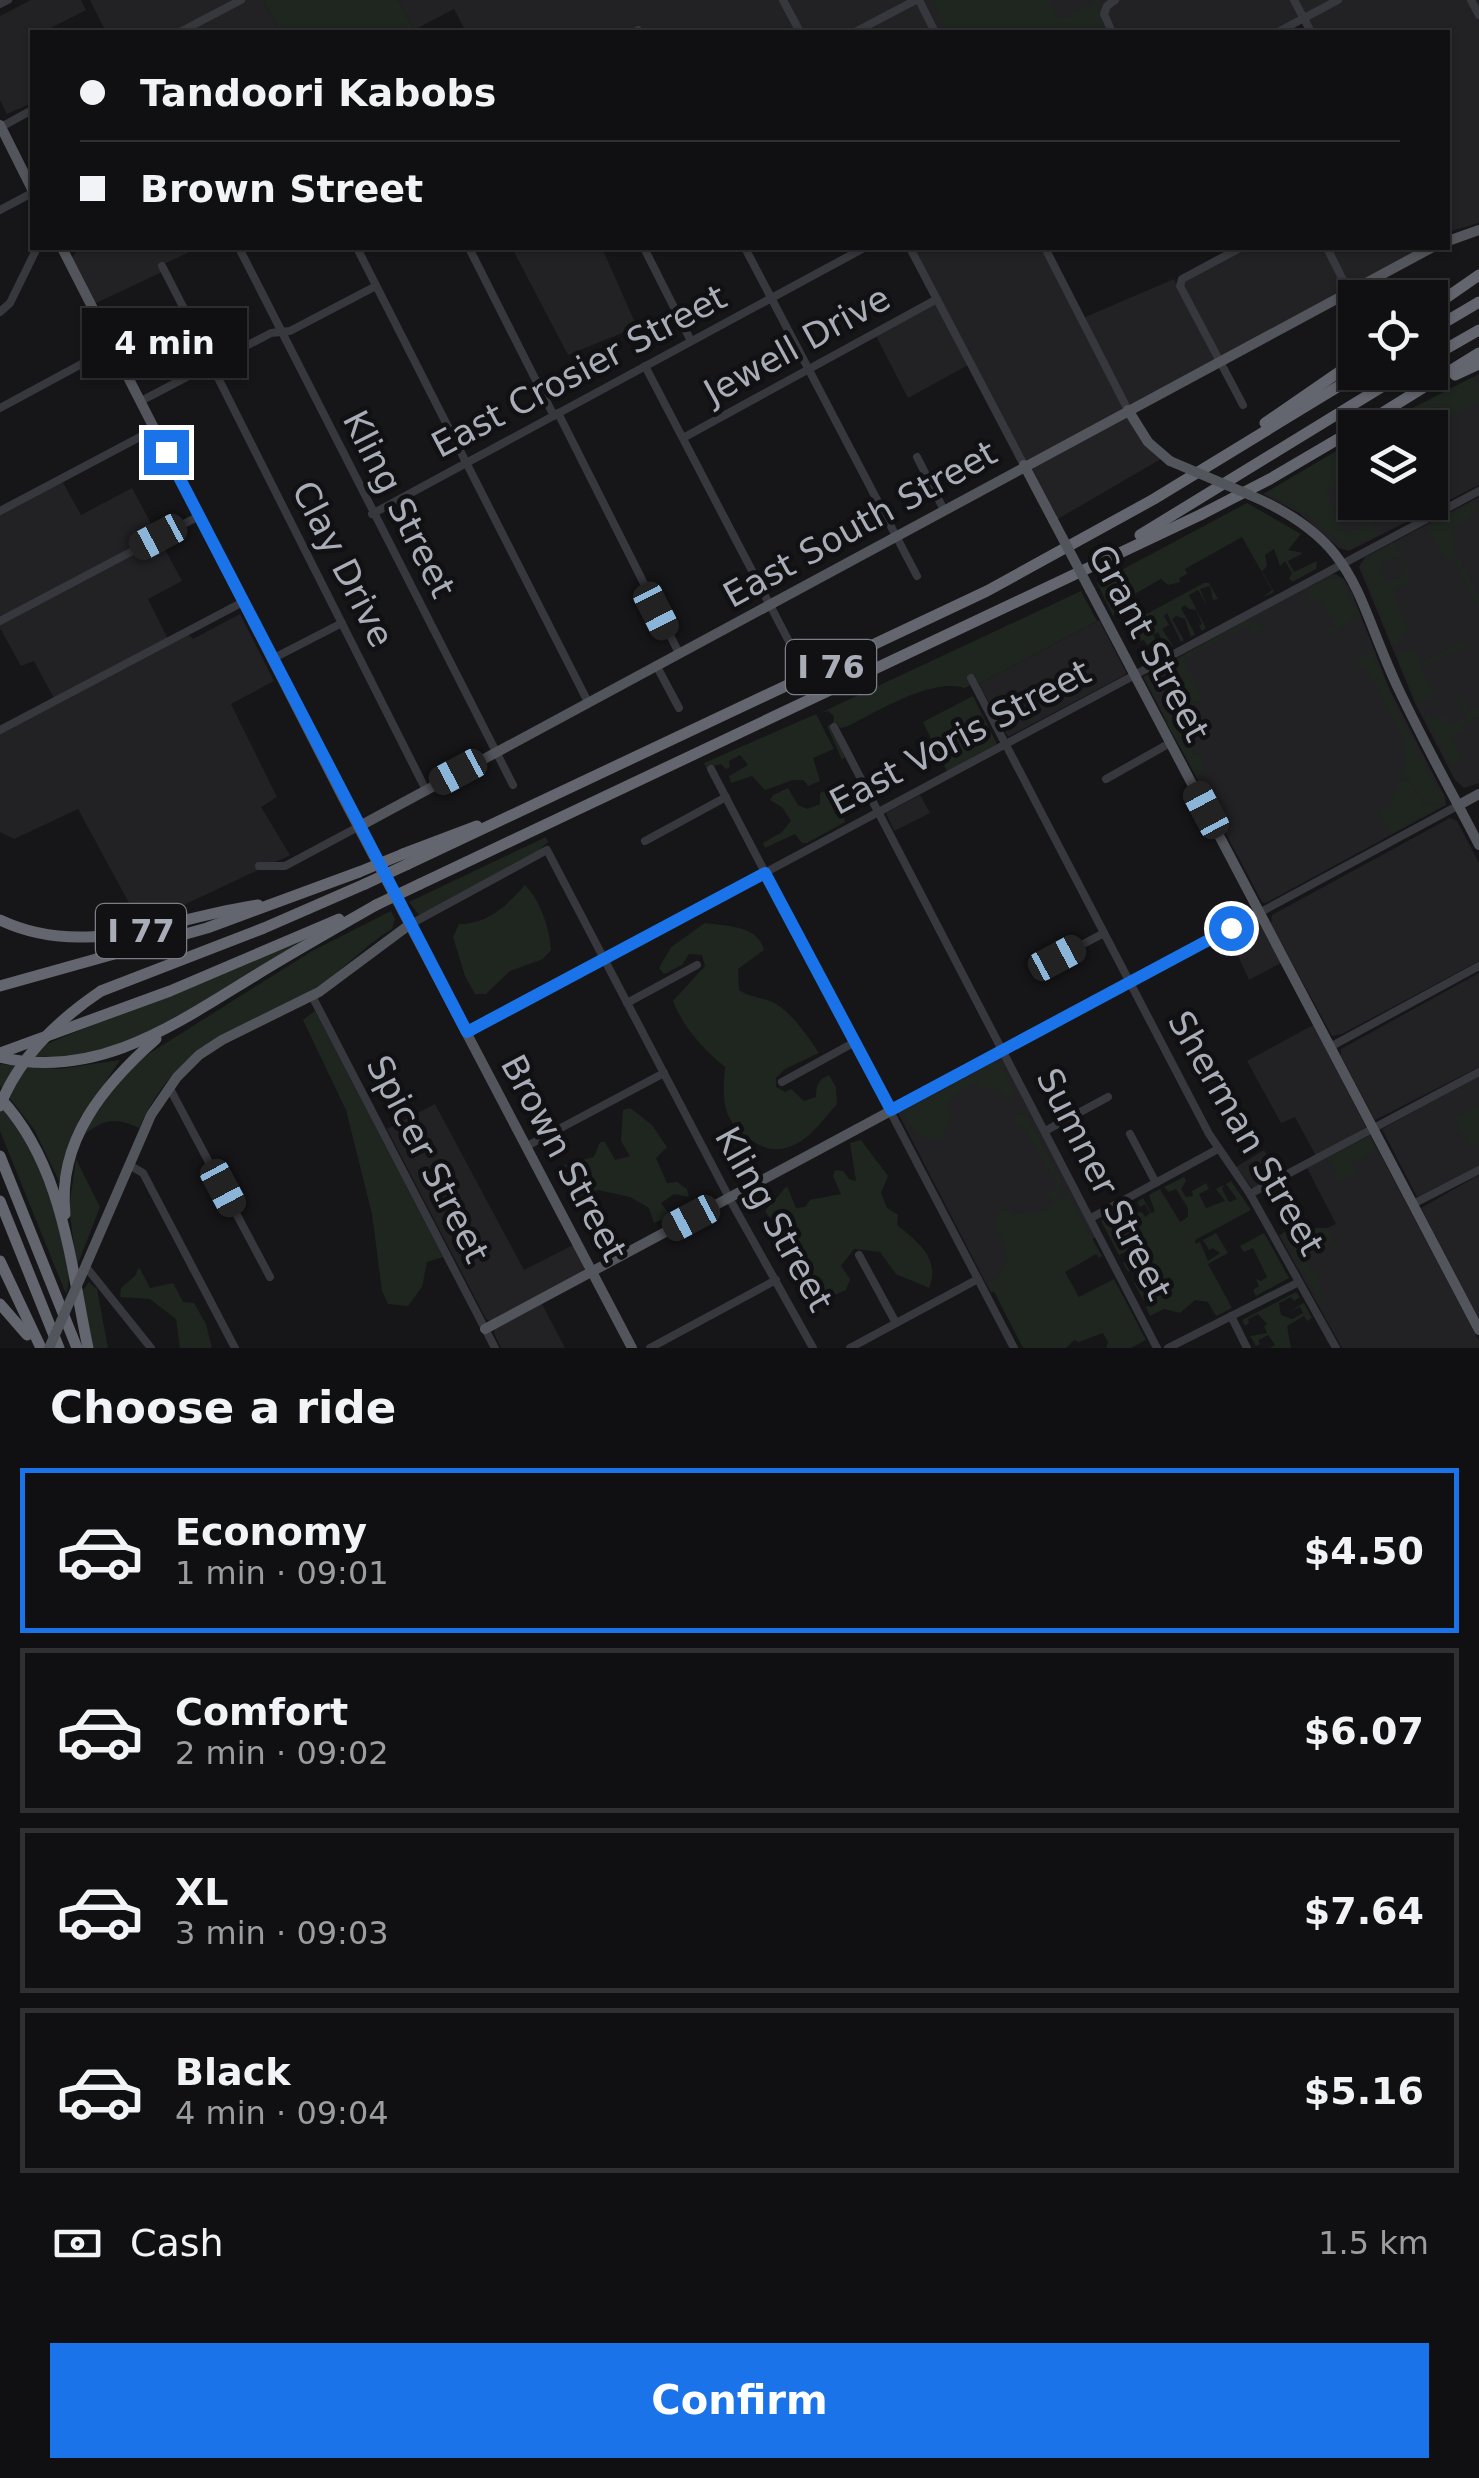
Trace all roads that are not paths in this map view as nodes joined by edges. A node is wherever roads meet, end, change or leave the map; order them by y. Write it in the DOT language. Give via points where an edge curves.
graph roads {
  1 [pos="8,0"];
  2 [pos="242,0"];
  3 [pos="783,0"];
  4 [pos="917,0"];
  5 [pos="1115,0"];
  6 [pos="1294,0"];
  7 [pos="1338,0"];
  8 [pos="1471,0"];
  9 [pos="0,4"];
  10 [pos="1479,15"];
  11 [pos="1304,18"];
  12 [pos="184,30"];
  13 [pos="799,30"];
  14 [pos="859,30"];
  15 [pos="934,30"];
  16 [pos="1111,30"];
  17 [pos="1282,30"];
  18 [pos="1311,30"];
  19 [pos="30,111"];
  20 [pos="1,126"];
  21 [pos="30,187"];
  22 [pos="30,192"];
  23 [pos="0,210"];
  24 [pos="1479,230"];
  25 [pos="1450,240"];
  26 [pos="36,250"];
  27 [pos="63,250"];
  28 [pos="240,250"];
  29 [pos="358,250"];
  30 [pos="471,250"];
  31 [pos="645,250"];
  32 [pos="746,250"];
  33 [pos="860,250"];
  34 [pos="911,250"];
  35 [pos="1046,250"];
  36 [pos="1236,250"];
  37 [pos="1328,250"];
  38 [pos="1423,250"];
  39 [pos="162,266"];
  40 [pos="1479,275"];
  41 [pos="1343,280"];
  42 [pos="1367,280"];
  43 [pos="376,286"];
  44 [pos="1338,295"];
  45 [pos="771,297"];
  46 [pos="1448,297"];
  47 [pos="937,300"];
  48 [pos="1479,302"];
  49 [pos="0,312"];
  50 [pos="1448,321"];
  51 [pos="1479,330"];
  52 [pos="282,332"];
  53 [pos="691,341"];
  54 [pos="113,348"];
  55 [pos="1448,348"];
  56 [pos="1479,353"];
  57 [pos="1218,361"];
  58 [pos="211,364"];
  59 [pos="1479,364"];
  60 [pos="645,366"];
  61 [pos="808,369"];
  62 [pos="1338,373"];
  63 [pos="1338,387"];
  64 [pos="1377,390"];
  65 [pos="141,402"];
  66 [pos="1243,405"];
  67 [pos="0,408"];
  68 [pos="1128,410"];
  69 [pos="1387,410"];
  70 [pos="1390,410"];
  71 [pos="556,414"];
  72 [pos="155,430"];
  73 [pos="682,438"];
  74 [pos="1338,439"];
  75 [pos="917,458"];
  76 [pos="467,462"];
  77 [pos="1024,465"];
  78 [pos="1479,491"];
  79 [pos="1154,499"];
  80 [pos="944,510"];
  81 [pos="0,511"];
  82 [pos="372,514"];
  83 [pos="199,516"];
  84 [pos="896,535"];
  85 [pos="1343,563"];
  86 [pos="1090,566"];
  87 [pos="917,576"];
  88 [pos="243,602"];
  89 [pos="770,605"];
  90 [pos="0,621"];
  91 [pos="342,623"];
  92 [pos="679,653"];
  93 [pos="795,654"];
  94 [pos="272,659"];
  95 [pos="656,665"];
  96 [pos="1134,674"];
  97 [pos="971,678"];
  98 [pos="588,702"];
  99 [pos="680,708"];
  100 [pos="834,726"];
  101 [pos="0,730"];
  102 [pos="1170,743"];
  103 [pos="1005,744"];
  104 [pos="496,752"];
  105 [pos="711,769"];
  106 [pos="1106,778"];
  107 [pos="513,785"];
  108 [pos="426,790"];
  109 [pos="1479,794"];
  110 [pos="726,798"];
  111 [pos="1458,805"];
  112 [pos="878,812"];
  113 [pos="358,827"];
  114 [pos="645,841"];
  115 [pos="1479,845"];
  116 [pos="259,866"];
  117 [pos="765,873"];
  118 [pos="362,878"];
  119 [pos="282,902"];
  120 [pos="376,905"];
  121 [pos="1260,913"];
  122 [pos="0,920"];
  123 [pos="410,925"];
  124 [pos="1104,933"];
  125 [pos="1057,958"];
  126 [pos="604,959"];
  127 [pos="697,965"];
  128 [pos="1479,966"];
  129 [pos="1130,981"];
  130 [pos="0,986"];
  131 [pos="312,996"];
  132 [pos="628,1003"];
  133 [pos="164,1032"];
  134 [pos="467,1032"];
  135 [pos="856,1042"];
  136 [pos="1330,1046"];
  137 [pos="1003,1050"];
  138 [pos="2,1056"];
  139 [pos="1479,1072"];
  140 [pos="664,1073"];
  141 [pos="782,1082"];
  142 [pos="168,1086"];
  143 [pos="1108,1097"];
  144 [pos="0,1098"];
  145 [pos="0,1106"];
  146 [pos="891,1110"];
  147 [pos="1373,1128"];
  148 [pos="1046,1130"];
  149 [pos="1130,1134"];
  150 [pos="527,1146"];
  151 [pos="1218,1150"];
  152 [pos="0,1156"];
  153 [pos="129,1165"];
  154 [pos="1479,1170"];
  155 [pos="1156,1183"];
  156 [pos="1250,1194"];
  157 [pos="730,1197"];
  158 [pos="0,1201"];
  159 [pos="1413,1204"];
  160 [pos="1091,1218"];
  161 [pos="66,1238"];
  162 [pos="859,1255"];
  163 [pos="0,1262"];
  164 [pos="85,1270"];
  165 [pos="592,1271"];
  166 [pos="270,1278"];
  167 [pos="776,1280"];
  168 [pos="978,1280"];
  169 [pos="1299,1282"];
  170 [pos="0,1304"];
  171 [pos="1231,1316"];
  172 [pos="896,1324"];
  173 [pos="485,1329"];
  174 [pos="1479,1330"];
  175 [pos="39,1348"];
  176 [pos="48,1348"];
  177 [pos="59,1348"];
  178 [pos="77,1348"];
  179 [pos="88,1348"];
  180 [pos="152,1348"];
  181 [pos="235,1348"];
  182 [pos="494,1348"];
  183 [pos="632,1348"];
  184 [pos="650,1348"];
  185 [pos="814,1348"];
  186 [pos="850,1348"];
  187 [pos="1014,1348"];
  188 [pos="1157,1348"];
  189 [pos="1168,1348"];
  190 [pos="1247,1348"];
  191 [pos="1336,1348"];
  1 -- 9 [label="street"];
  2 -- 12 [label="street"];
  3 -- 13 [label="street"];
  4 -- 14 [label="street"];
  4 -- 15 [label="street"];
  5 -- 16 [label="street" via="1104,18"];
  6 -- 11 [label="street"];
  7 -- 11 [label="street"];
  8 -- 10 [label="street"];
  11 -- 17 [label="street"];
  11 -- 18 [label="street"];
  19 -- 20 [label="street"];
  20 -- 21 [label="main road"];
  22 -- 23 [label="street"];
  24 -- 25 [label="main road"];
  26 -- 49 [label="street"];
  27 -- 54 [label="main road, Brown Street"];
  28 -- 52 [label="street, Kling Street"];
  29 -- 43 [label="street"];
  30 -- 71 [label="street"];
  31 -- 53 [label="street"];
  32 -- 45 [label="street"];
  33 -- 45 [label="street, East Crosier Street"];
  34 -- 47 [label="street, Grant Street"];
  35 -- 68 [label="street"];
  36 -- 57 [label="street" via="1180,286"];
  37 -- 41 [label="street"];
  38 -- 42 [label="main road, East South Street"];
  39 -- 58 [label="street, Clay Drive"];
  40 -- 46 [label="highway"];
  43 -- 52 [label="street"];
  43 -- 76 [label="street"];
  44 -- 57 [label="main road, East South Street"];
  45 -- 53 [label="street, East Crosier Street"];
  45 -- 61 [label="street"];
  47 -- 61 [label="street, Jewell Drive"];
  47 -- 77 [label="street, Grant Street"];
  48 -- 50 [label="highway"];
  51 -- 55 [label="highway"];
  52 -- 58 [label="street"];
  52 -- 82 [label="street, Kling Street"];
  53 -- 60 [label="street, East Crosier Street"];
  54 -- 65 [label="main road, Brown Street"];
  54 -- 67 [label="street"];
  56 -- 69 [label="highway"];
  57 -- 66 [label="street"];
  57 -- 68 [label="main road, East South Street"];
  58 -- 65 [label="street"];
  58 -- 91 [label="street, Clay Drive"];
  59 -- 70 [label="highway"];
  60 -- 71 [label="street, East Crosier Street"];
  60 -- 73 [label="street"];
  61 -- 73 [label="street, Jewell Drive"];
  61 -- 84 [label="street"];
  62 -- 79 [label="highway"];
  63 -- 79 [label="highway, I 76"];
  64 -- 86 [label="highway, I 76"];
  65 -- 72 [label="main road, Brown Street"];
  68 -- 77 [label="main road, East South Street"];
  68 -- 85 [label="main road, bridge" via="1170,461 1266,502 1310,530"];
  71 -- 76 [label="street, East Crosier Street"];
  71 -- 92 [label="street"];
  72 -- 81 [label="street"];
  72 -- 83 [label="main road, Brown Street"];
  73 -- 89 [label="street"];
  74 -- 86 [label="highway"];
  75 -- 80 [label="street"];
  76 -- 82 [label="street, East Crosier Street"];
  76 -- 98 [label="street"];
  77 -- 80 [label="main road, East South Street"];
  77 -- 96 [label="main road, Grant Street, bridge"];
  78 -- 85 [label="street, East Voris Street"];
  79 -- 118 [label="highway, I 76, bridge" via="935,618"];
  80 -- 84 [label="main road, East South Street"];
  82 -- 104 [label="street, Kling Street"];
  83 -- 88 [label="main road, Brown Street"];
  83 -- 90 [label="street"];
  84 -- 87 [label="street"];
  84 -- 89 [label="main road, East South Street"];
  85 -- 96 [label="street, East Voris Street"];
  85 -- 111 [label="main road"];
  86 -- 120 [label="highway, I 76, bridge"];
  88 -- 94 [label="main road, Brown Street"];
  88 -- 101 [label="street"];
  89 -- 92 [label="main road, East South Street"];
  89 -- 93 [label="street"];
  91 -- 94 [label="street"];
  91 -- 108 [label="street, Clay Drive"];
  92 -- 95 [label="main road, East South Street"];
  94 -- 113 [label="main road, Brown Street"];
  95 -- 98 [label="main road, East South Street"];
  95 -- 99 [label="street"];
  96 -- 102 [label="main road, Grant Street"];
  96 -- 103 [label="street, East Voris Street"];
  97 -- 103 [label="street, Sherman Street"];
  98 -- 104 [label="main road, East South Street"];
  100 -- 112 [label="street, Sumner Street"];
  102 -- 106 [label="street"];
  102 -- 121 [label="main road, Grant Street"];
  103 -- 112 [label="street, East Voris Street"];
  103 -- 124 [label="street, Sherman Street"];
  104 -- 107 [label="street, Kling Street"];
  104 -- 108 [label="main road, East South Street"];
  105 -- 110 [label="street"];
  108 -- 113 [label="main road, East South Street"];
  109 -- 111 [label="main road"];
  110 -- 114 [label="street"];
  110 -- 117 [label="street"];
  111 -- 115 [label="main road"];
  111 -- 121 [label="street"];
  112 -- 117 [label="street, East Voris Street"];
  112 -- 137 [label="street, Sumner Street"];
  113 -- 116 [label="street, East South Street" via="285,866"];
  113 -- 123 [label="main road, Brown Street"];
  117 -- 126 [label="street, East Voris Street"];
  117 -- 135 [label="street"];
  118 -- 119 [label="highway"];
  118 -- 145 [label="highway, bridge" via="264,928 102,992 35,1048"];
  119 -- 122 [label="highway, I 77" via="94,938 39,933"];
  119 -- 130 [label="highway"];
  120 -- 133 [label="highway, I 77"];
  120 -- 138 [label="highway, I 76"];
  121 -- 129 [label="main road"];
  121 -- 136 [label="main road, Grant Street"];
  123 -- 126 [label="street, Kling Street" via="547,850"];
  123 -- 131 [label="main road"];
  123 -- 134 [label="main road, Brown Street"];
  124 -- 125 [label="street"];
  124 -- 129 [label="street, Sherman Street"];
  126 -- 132 [label="street, Kling Street"];
  126 -- 134 [label="street, East Voris Street"];
  127 -- 132 [label="street"];
  128 -- 136 [label="street"];
  129 -- 137 [label="main road"];
  129 -- 151 [label="street, Sherman Street"];
  131 -- 142 [label="main road" via="222,1040"];
  131 -- 173 [label="street, Spicer Street"];
  132 -- 140 [label="street, Kling Street"];
  133 -- 138 [label="highway, I 77" via="89,1059 40,1063"];
  133 -- 161 [label="highway, I 77" via="119,1072 81,1127 67,1175"];
  134 -- 150 [label="main road, Brown Street"];
  135 -- 141 [label="street"];
  135 -- 146 [label="street"];
  136 -- 147 [label="main road, Grant Street"];
  137 -- 146 [label="main road"];
  137 -- 148 [label="street, Sumner Street"];
  139 -- 147 [label="street"];
  140 -- 150 [label="street"];
  140 -- 157 [label="street, Kling Street"];
  142 -- 153 [label="main road"];
  142 -- 166 [label="street"];
  143 -- 148 [label="street"];
  144 -- 161 [label="highway" via="38,1150"];
  146 -- 157 [label="main road"];
  146 -- 168 [label="street"];
  147 -- 156 [label="street"];
  147 -- 159 [label="main road, Grant Street"];
  148 -- 160 [label="street, Sumner Street"];
  149 -- 155 [label="street"];
  150 -- 165 [label="main road, Brown Street"];
  151 -- 155 [label="street"];
  151 -- 156 [label="street, Sherman Street"];
  152 -- 178 [label="highway"];
  153 -- 164 [label="main road"];
  153 -- 181 [label="street" via="142,1173"];
  154 -- 159 [label="street"];
  155 -- 160 [label="street"];
  156 -- 169 [label="street, Sherman Street"];
  157 -- 165 [label="main road"];
  157 -- 167 [label="street, Kling Street"];
  158 -- 177 [label="highway"];
  159 -- 174 [label="main road, Grant Street"];
  160 -- 188 [label="street, Sumner Street"];
  161 -- 179 [label="highway"];
  162 -- 172 [label="street"];
  163 -- 175 [label="highway"];
  164 -- 176 [label="main road, bridge"];
  164 -- 180 [label="street"];
  165 -- 173 [label="main road"];
  165 -- 183 [label="main road, Brown Street"];
  167 -- 184 [label="street"];
  167 -- 185 [label="street, Kling Street"];
  168 -- 172 [label="street"];
  168 -- 187 [label="street"];
  169 -- 171 [label="street"];
  169 -- 191 [label="street, Sherman Street"];
  170 -- 175 [label="highway"];
  171 -- 189 [label="street"];
  171 -- 190 [label="street"];
  172 -- 186 [label="street"];
  173 -- 182 [label="street, Spicer Street"];
}
